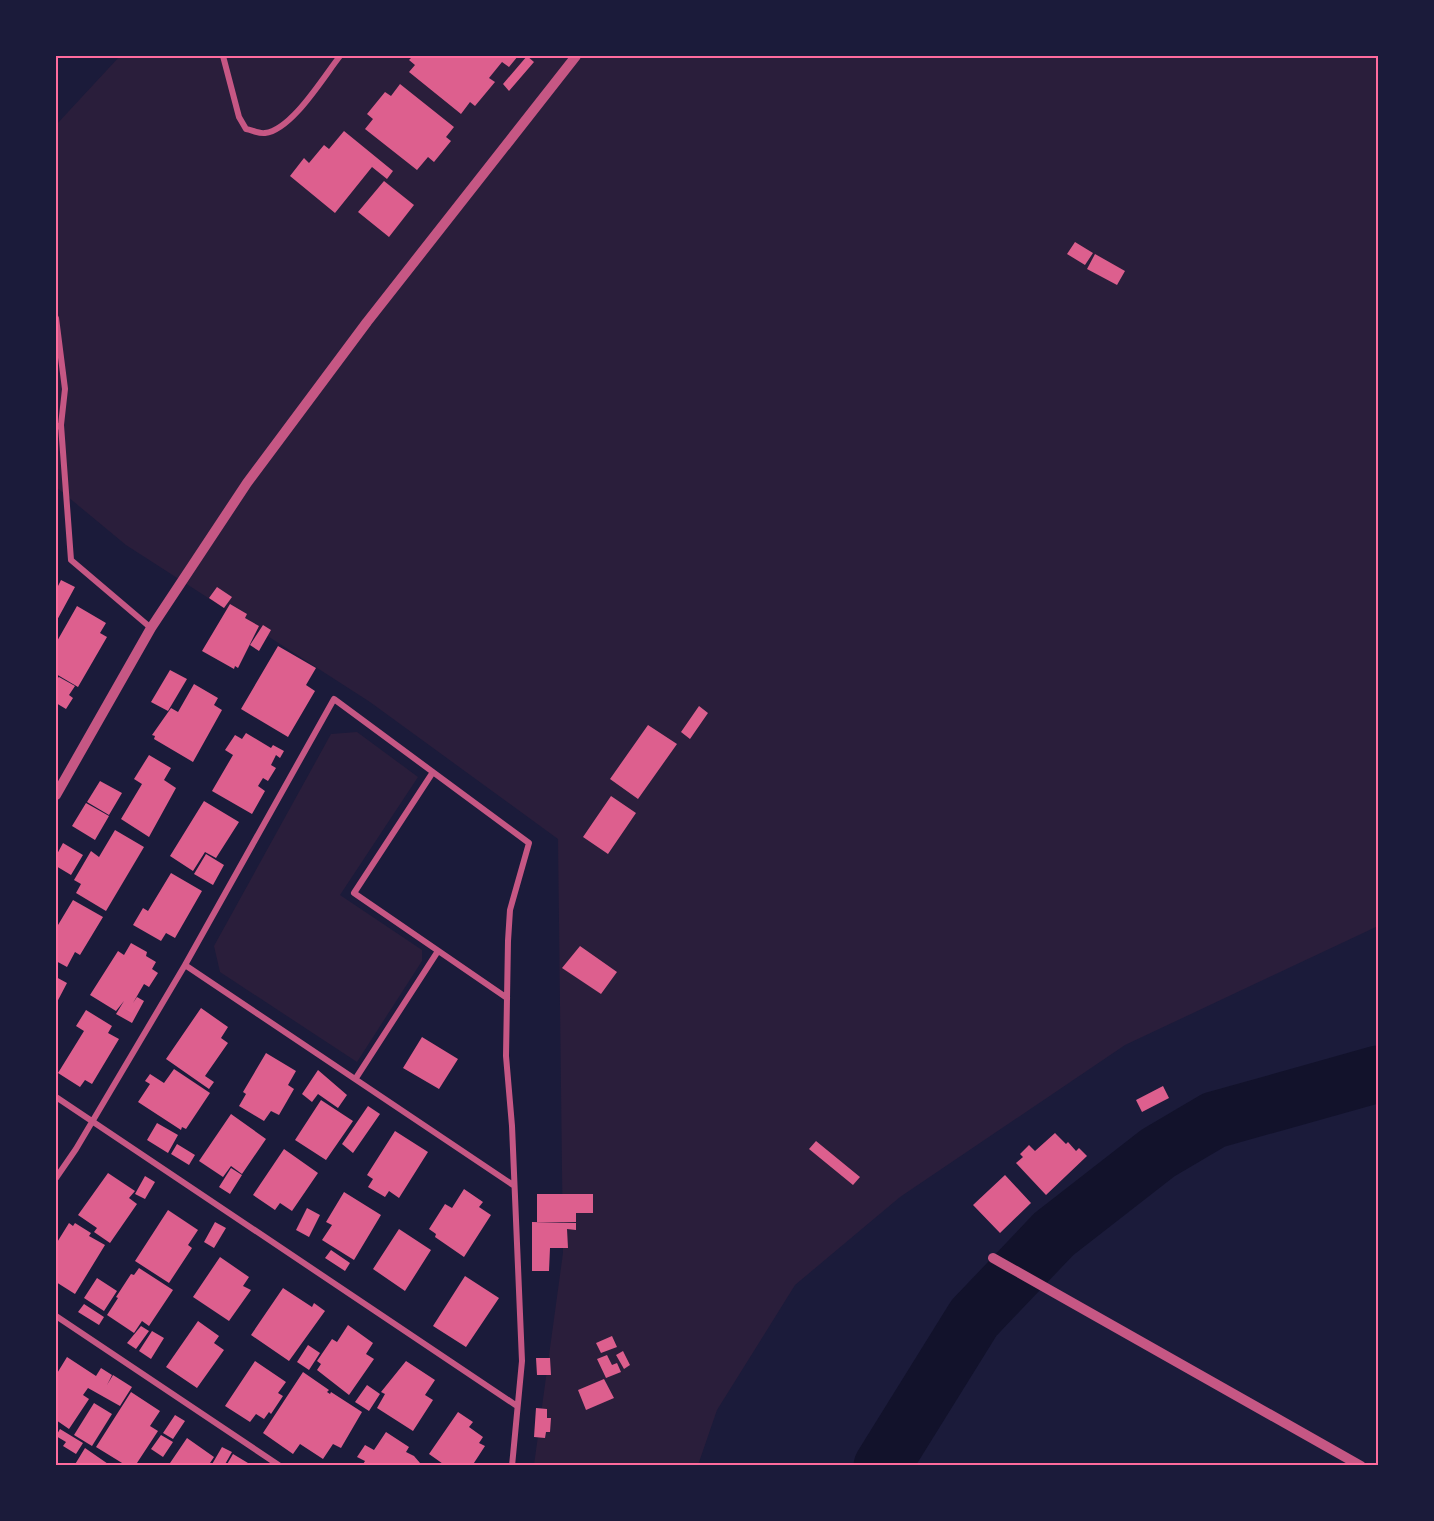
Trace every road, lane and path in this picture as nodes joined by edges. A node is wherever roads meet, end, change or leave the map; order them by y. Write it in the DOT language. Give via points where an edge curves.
graph roads {
  1 [pos="223,56"];
  2 [pos="340,56"];
  3 [pos="576,56"];
  4 [pos="56,318"];
  5 [pos="58,426"];
  6 [pos="151,628"];
  7 [pos="433,772"];
  8 [pos="56,795"];
  9 [pos="438,951"];
  10 [pos="185,965"];
  11 [pos="507,998"];
  12 [pos="356,1078"];
  13 [pos="56,1097"];
  14 [pos="92,1122"];
  15 [pos="56,1179"];
  16 [pos="513,1185"];
  17 [pos="993,1258"];
  18 [pos="56,1316"];
  19 [pos="517,1406"];
  20 [pos="280,1466"];
  21 [pos="512,1466"];
  22 [pos="1361,1466"];
  1 -- 2 [label="street" via="238,117 246,129 263,133 278,129 292,117"];
  3 -- 6 [label="street" via="303,407 247,483"];
  4 -- 5 [label="street" via="65,389"];
  5 -- 6 [label="street" via="71,560"];
  6 -- 8 [label="street"];
  7 -- 9 [label="street" via="354,894"];
  7 -- 10 [label="street" via="334,699"];
  7 -- 11 [label="street" via="529,843 510,910"];
  9 -- 11 [label="street"];
  9 -- 12 [label="street"];
  10 -- 12 [label="street"];
  10 -- 14 [label="street"];
  11 -- 16 [label="street"];
  12 -- 16 [label="street"];
  13 -- 14 [label="street"];
  14 -- 15 [label="street"];
  14 -- 19 [label="street"];
  16 -- 19 [label="street" via="522,1361"];
  17 -- 22 [label="street"];
  18 -- 20 [label="street"];
  19 -- 21 [label="street"];
}
